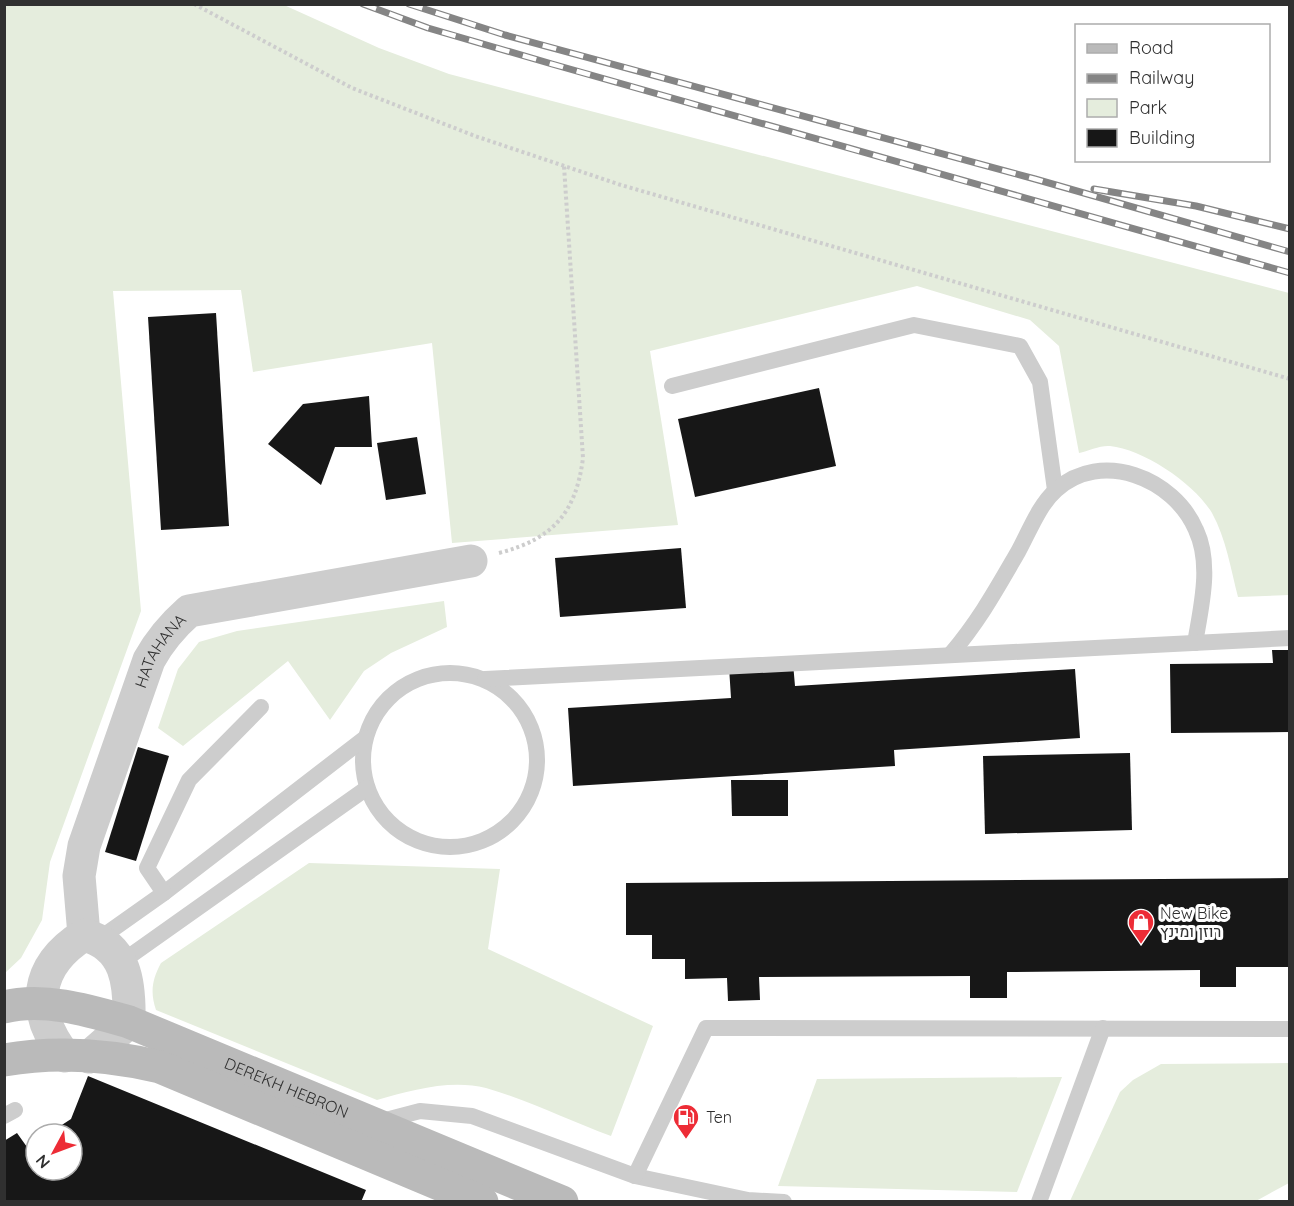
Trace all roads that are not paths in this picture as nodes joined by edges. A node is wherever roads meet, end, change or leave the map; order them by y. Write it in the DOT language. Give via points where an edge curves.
graph roads {
  1 [pos="672,386"];
  2 [pos="1055,490"];
  3 [pos="471,561"];
  4 [pos="1290,638"];
  5 [pos="1195,643"];
  6 [pos="950,655"];
  7 [pos="485,679"];
  8 [pos="261,707"];
  9 [pos="365,738"];
  10 [pos="367,788"];
  11 [pos="164,893"];
  12 [pos="91,937"];
  13 [pos="120,963"];
  14 [pos="41,1004"];
  15 [pos="4,1007"];
  16 [pos="129,1022"];
  17 [pos="1103,1028"];
  18 [pos="1290,1029"];
  19 [pos="77,1057"];
  20 [pos="4,1060"];
  21 [pos="374,1123"];
  22 [pos="635,1176"];
  23 [pos="447,1193"];
  24 [pos="482,1202"];
  25 [pos="562,1202"];
  26 [pos="784,1202"];
  27 [pos="1040,1202"];
  1 -- 2 [label="lane" via="914,325 1020,346 1040,382"];
  2 -- 5 [label="lane" via="1081,474 1105,470 1133,473 1169,493 1197,531 1203,557 1204,581"];
  2 -- 6 [label="lane" via="979,622"];
  3 -- 12 [label="street, HATAHANA" via="189,611 176,622 149,660 84,846 79,876"];
  4 -- 5 [label="lane"];
  5 -- 6 [label="lane"];
  6 -- 7 [label="lane"];
  7 -- 9 [label="lane" via="446,672 416,678 388,698"];
  7 -- 10 [label="lane" via="520,706 534,733 537,777 528,801 510,825 490,839 460,848 436,847 407,837 382,815"];
  8 -- 11 [label="lane" via="189,780 147,868"];
  9 -- 10 [label="lane" via="363,769"];
  9 -- 11 [label="lane"];
  10 -- 13 [label="lane"];
  11 -- 12 [label="lane"];
  12 -- 13 [label="street" via="111,949"];
  12 -- 14 [label="street" via="65,947 44,983"];
  13 -- 16 [label="street" via="130,988"];
  14 -- 15 [label="street, DEREKH HEBRON"];
  14 -- 16 [label="street, DEREKH HEBRON"];
  14 -- 19 [label="street" via="46,1026"];
  16 -- 19 [label="street"];
  16 -- 21 [label="street, DEREKH HEBRON"];
  17 -- 18 [label="lane"];
  17 -- 22 [label="lane" via="706,1028"];
  17 -- 27 [label="lane"];
  19 -- 20 [label="street, DEREKH HEBRON" via="25,1056"];
  19 -- 23 [label="street, DEREKH HEBRON" via="120,1058 160,1067"];
  21 -- 22 [label="lane" via="420,1111 472,1116"];
  21 -- 25 [label="street, DEREKH HEBRON"];
  22 -- 26 [label="lane" via="748,1200"];
  23 -- 24 [label="street, DEREKH HEBRON"];
}
